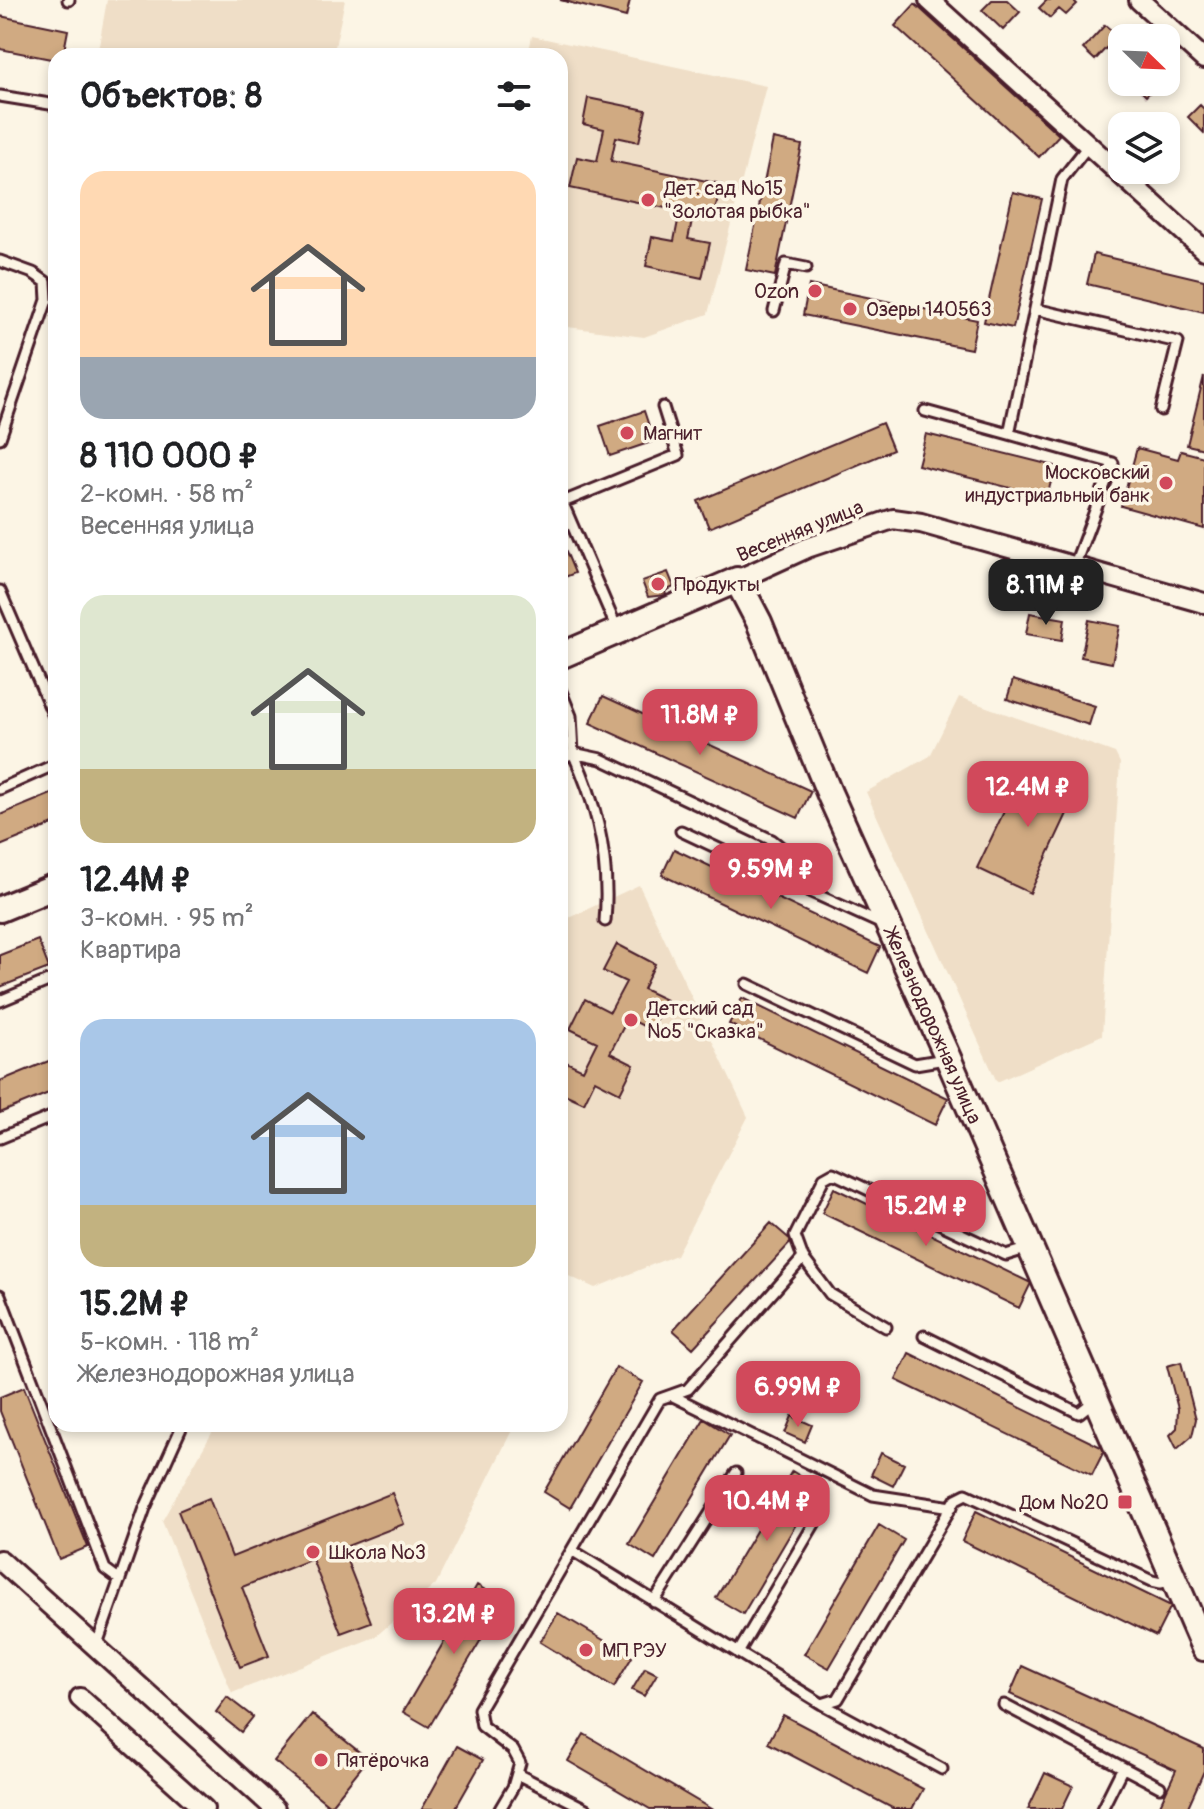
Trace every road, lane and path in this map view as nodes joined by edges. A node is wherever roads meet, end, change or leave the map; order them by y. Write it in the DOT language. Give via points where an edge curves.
graph roads {
  1 [pos="929,0"];
  2 [pos="1139,0"];
  3 [pos="1204,59"];
  4 [pos="0,96"];
  5 [pos="48,104"];
  6 [pos="1088,146"];
  7 [pos="1204,250"];
  8 [pos="0,261"];
  9 [pos="806,268"];
  10 [pos="1035,309"];
  11 [pos="774,311"];
  12 [pos="663,407"];
  13 [pos="1161,410"];
  14 [pos="925,411"];
  15 [pos="1009,434"];
  16 [pos="0,438"];
  17 [pos="568,497"];
  18 [pos="568,516"];
  19 [pos="1075,564"];
  20 [pos="737,580"];
  21 [pos="0,591"];
  22 [pos="1204,603"];
  23 [pos="618,632"];
  24 [pos="568,653"];
  25 [pos="48,702"];
  26 [pos="568,709"];
  27 [pos="573,753"];
  28 [pos="568,755"];
  29 [pos="48,768"];
  30 [pos="0,789"];
  31 [pos="681,831"];
  32 [pos="48,889"];
  33 [pos="811,892"];
  34 [pos="0,909"];
  35 [pos="605,921"];
  36 [pos="890,927"];
  37 [pos="48,981"];
  38 [pos="747,984"];
  39 [pos="0,1001"];
  40 [pos="948,1058"];
  41 [pos="48,1118"];
  42 [pos="0,1138"];
  43 [pos="1029,1248"];
  44 [pos="803,1258"];
  45 [pos="0,1295"];
  46 [pos="886,1327"];
  47 [pos="924,1336"];
  48 [pos="671,1395"];
  49 [pos="1097,1399"];
  50 [pos="48,1420"];
  51 [pos="52,1432"];
  52 [pos="179,1432"];
  53 [pos="736,1473"];
  54 [pos="952,1507"];
  55 [pos="820,1514"];
  56 [pos="573,1551"];
  57 [pos="0,1560"];
  58 [pos="1172,1570"];
  59 [pos="120,1580"];
  60 [pos="654,1602"];
  61 [pos="96,1647"];
  62 [pos="1204,1648"];
  63 [pos="738,1653"];
  64 [pos="80,1698"];
  65 [pos="822,1704"];
  66 [pos="1004,1705"];
  67 [pos="942,1769"];
  68 [pos="1122,1769"];
  69 [pos="517,1774"];
  70 [pos="1160,1787"];
  71 [pos="204,1809"];
  72 [pos="275,1809"];
  73 [pos="500,1809"];
  74 [pos="586,1809"];
  75 [pos="1102,1809"];
  1 -- 6 [label="street"];
  2 -- 3 [label="street"];
  4 -- 5 [label="lane"];
  6 -- 7 [label="street"];
  6 -- 10 [label="lane" via="1062,179"];
  8 -- 16 [label="lane" via="46,282 47,300"];
  9 -- 11 [label="lane" via="786,264"];
  10 -- 13 [label="lane" via="1178,342"];
  10 -- 15 [label="lane"];
  12 -- 17 [label="lane" via="678,455"];
  14 -- 15 [label="lane"];
  15 -- 19 [label="lane" via="1113,463"];
  18 -- 23 [label="lane"];
  19 -- 20 [label="street, Весенняя улица" via="893,519 807,548"];
  19 -- 22 [label="street, Весенняя улица"];
  20 -- 23 [label="street"];
  20 -- 36 [label="street, Железнодорожная улица"];
  21 -- 25 [label="lane"];
  23 -- 24 [label="street"];
  26 -- 27 [label="lane"];
  27 -- 28 [label="lane"];
  27 -- 33 [label="lane" via="601,759 772,840 794,858"];
  27 -- 35 [label="lane" via="597,814 609,882"];
  29 -- 30 [label="lane"];
  31 -- 33 [label="lane"];
  32 -- 34 [label="street"];
  33 -- 36 [label="lane"];
  36 -- 40 [label="street, Железнодорожная улица"];
  37 -- 39 [label="lane"];
  38 -- 40 [label="lane" via="915,1064"];
  40 -- 43 [label="street, Железнодорожная улица"];
  41 -- 42 [label="lane"];
  43 -- 44 [label="lane" via="1006,1255 833,1173 824,1178 795,1236"];
  43 -- 49 [label="street, Железнодорожная улица"];
  44 -- 46 [label="lane" via="830,1294"];
  44 -- 48 [label="lane" via="688,1389"];
  45 -- 50 [label="lane"];
  47 -- 49 [label="lane" via="1079,1413"];
  48 -- 54 [label="lane" via="873,1495"];
  48 -- 56 [label="lane" via="660,1399"];
  49 -- 58 [label="street, Железнодорожная улица"];
  51 -- 59 [label="lane" via="105,1569"];
  52 -- 59 [label="lane"];
  53 -- 60 [label="lane"];
  54 -- 58 [label="lane" via="966,1494 1152,1581 1161,1583"];
  54 -- 65 [label="lane" via="838,1699"];
  55 -- 63 [label="lane"];
  56 -- 60 [label="lane"];
  56 -- 69 [label="lane" via="479,1709 482,1726 513,1750 520,1763"];
  57 -- 61 [label="street"];
  58 -- 62 [label="street, Железнодорожная улица"];
  59 -- 61 [label="lane"];
  60 -- 63 [label="lane"];
  61 -- 72 [label="street"];
  63 -- 65 [label="lane"];
  64 -- 71 [label="street"];
  65 -- 67 [label="lane"];
  66 -- 68 [label="lane"];
  68 -- 70 [label="lane"];
  68 -- 75 [label="lane"];
  69 -- 73 [label="lane"];
  69 -- 74 [label="lane"];
}
